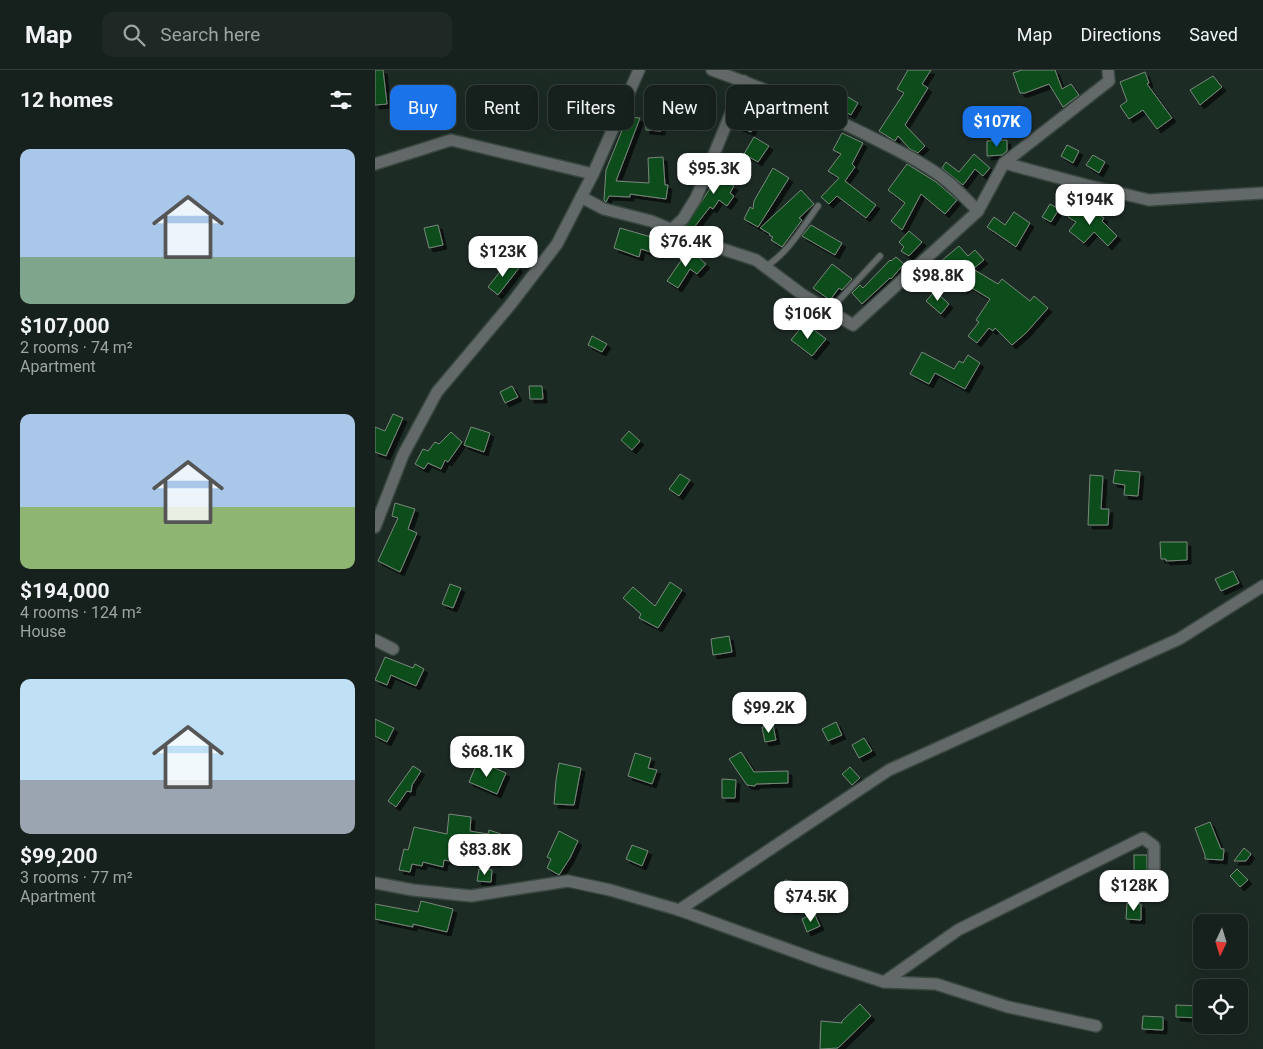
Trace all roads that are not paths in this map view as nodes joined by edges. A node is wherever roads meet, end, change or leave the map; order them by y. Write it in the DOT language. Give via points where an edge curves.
graph roads {
  1 [pos="639,70"];
  2 [pos="712,70"];
  3 [pos="1107,70"];
  4 [pos="743,82"];
  5 [pos="1004,163"];
  6 [pos="375,164"];
  7 [pos="593,174"];
  8 [pos="1263,193"];
  9 [pos="581,197"];
  10 [pos="818,206"];
  11 [pos="978,211"];
  12 [pos="672,230"];
  13 [pos="880,256"];
  14 [pos="765,267"];
  15 [pos="829,311"];
  16 [pos="375,527"];
  17 [pos="1263,586"];
  18 [pos="375,640"];
  19 [pos="393,649"];
  20 [pos="1154,874"];
  21 [pos="375,883"];
  22 [pos="679,910"];
  23 [pos="885,982"];
  24 [pos="1097,1026"];
  1 -- 7 [label="street"];
  2 -- 4 [label="street"];
  3 -- 5 [label="street" via="1109,81"];
  4 -- 11 [label="street" via="864,133 915,160 947,181"];
  4 -- 12 [label="street" via="696,198"];
  5 -- 8 [label="street" via="1149,200"];
  5 -- 11 [label="street"];
  6 -- 7 [label="street" via="451,140"];
  7 -- 9 [label="street"];
  9 -- 12 [label="street" via="604,209"];
  9 -- 16 [label="street" via="557,244 437,392 403,455"];
  10 -- 14 [label="lane" via="790,244"];
  11 -- 15 [label="street" via="853,325"];
  12 -- 14 [label="street" via="756,260"];
  13 -- 15 [label="lane"];
  14 -- 15 [label="street"];
  17 -- 22 [label="street" via="1179,639 889,770"];
  18 -- 19 [label="street"];
  20 -- 23 [label="street" via="1154,846 1143,838 958,930"];
  21 -- 22 [label="street" via="471,896 568,881"];
  22 -- 23 [label="street"];
  23 -- 24 [label="street" via="936,984 1008,1007"];
}
